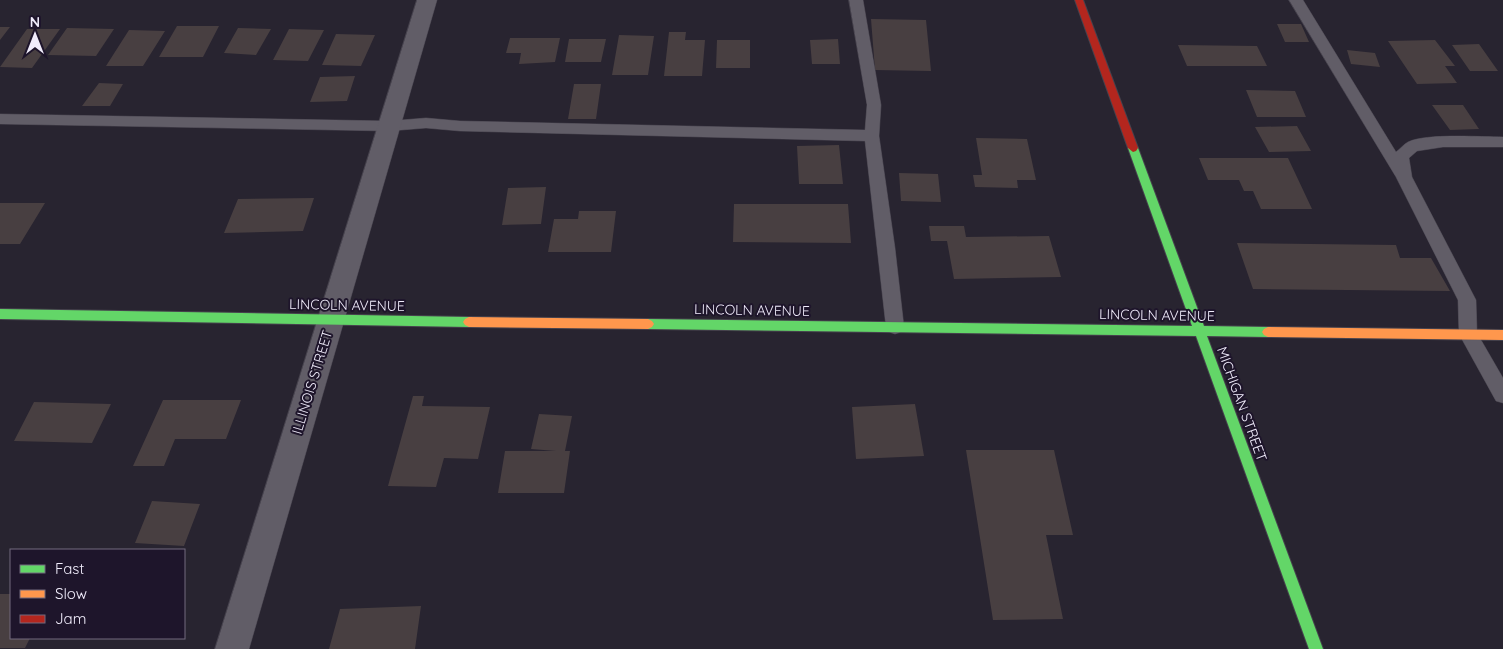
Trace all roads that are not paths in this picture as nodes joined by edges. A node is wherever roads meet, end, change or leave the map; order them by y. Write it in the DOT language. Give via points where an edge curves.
graph roads {
  1 [pos="427,0"];
  2 [pos="856,0"];
  3 [pos="1079,0"];
  4 [pos="1296,0"];
  5 [pos="0,119"];
  6 [pos="389,126"];
  7 [pos="872,136"];
  8 [pos="1503,142"];
  9 [pos="1404,177"];
  10 [pos="0,314"];
  11 [pos="331,320"];
  12 [pos="895,327"];
  13 [pos="1200,330"];
  14 [pos="1468,334"];
  15 [pos="1503,335"];
  16 [pos="1503,395"];
  17 [pos="232,649"];
  18 [pos="1316,649"];
  1 -- 6 [label="street, ILLINOIS STREET"];
  2 -- 7 [label="lane" via="874,105"];
  3 -- 13 [label="street, MICHIGAN STREET"];
  4 -- 9 [label="lane"];
  5 -- 6 [label="lane"];
  6 -- 7 [label="lane" via="426,124"];
  6 -- 11 [label="street, ILLINOIS STREET"];
  7 -- 12 [label="lane"];
  8 -- 9 [label="lane" via="1443,142 1413,146 1401,156"];
  9 -- 14 [label="lane" via="1467,300"];
  10 -- 11 [label="street, LINCOLN AVENUE"];
  11 -- 12 [label="street, LINCOLN AVENUE"];
  11 -- 17 [label="street, ILLINOIS STREET"];
  12 -- 13 [label="street, LINCOLN AVENUE"];
  13 -- 14 [label="street, LINCOLN AVENUE"];
  13 -- 18 [label="street, MICHIGAN STREET"];
  14 -- 15 [label="street, LINCOLN AVENUE"];
  14 -- 16 [label="lane"];
}
